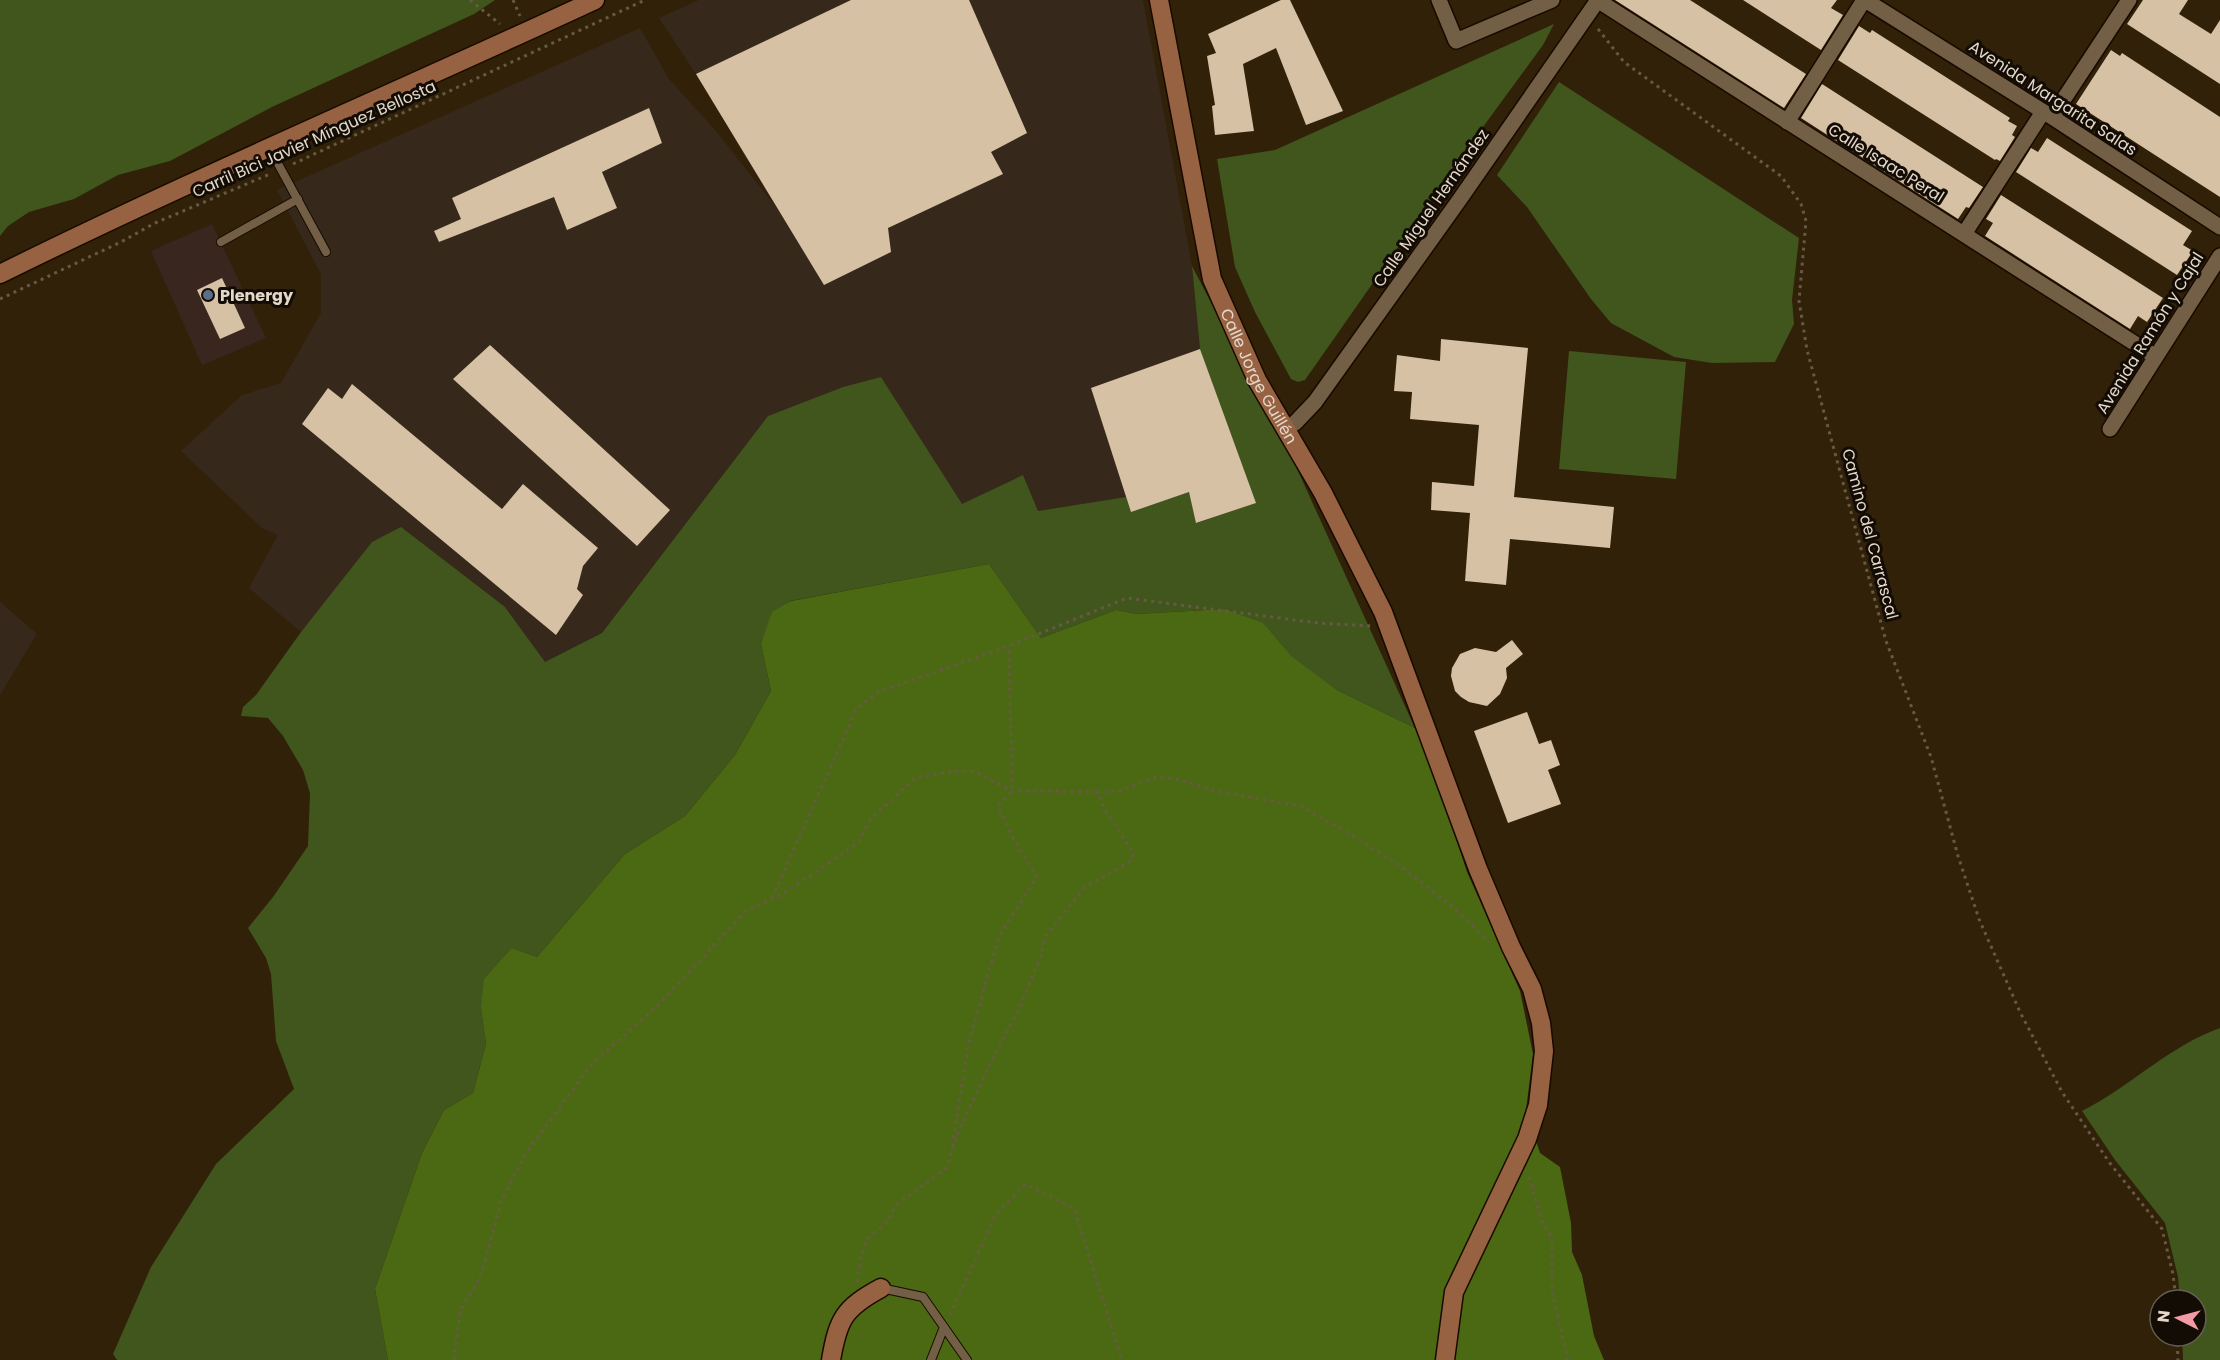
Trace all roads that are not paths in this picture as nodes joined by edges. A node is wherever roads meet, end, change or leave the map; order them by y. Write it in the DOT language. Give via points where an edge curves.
graph roads {
  1 [pos="595,0"];
  2 [pos="1439,0"];
  3 [pos="1552,0"];
  4 [pos="1598,0"];
  5 [pos="1865,0"];
  6 [pos="2128,0"];
  7 [pos="1161,1"];
  8 [pos="2047,114"];
  9 [pos="1787,122"];
  10 [pos="270,149"];
  11 [pos="298,199"];
  12 [pos="2220,227"];
  13 [pos="1964,234"];
  14 [pos="221,242"];
  15 [pos="326,252"];
  16 [pos="2220,256"];
  17 [pos="0,274"];
  18 [pos="2156,357"];
  19 [pos="1285,428"];
  20 [pos="2109,429"];
  21 [pos="881,1288"];
  22 [pos="944,1327"];
  23 [pos="831,1360"];
  24 [pos="931,1360"];
  25 [pos="968,1360"];
  26 [pos="1445,1360"];
  1 -- 10 [label="street"];
  2 -- 3 [label="street" via="1456,41"];
  4 -- 9 [label="street, Calle Isaac Peral"];
  4 -- 19 [label="street, Calle Miguel Hernández" via="1315,402"];
  5 -- 8 [label="street, Avenida Margarita Salas"];
  5 -- 9 [label="street"];
  6 -- 8 [label="street"];
  7 -- 19 [label="street, Calle Jorge Guillén" via="1212,279 1257,380"];
  8 -- 12 [label="street, Avenida Margarita Salas"];
  8 -- 13 [label="street"];
  9 -- 13 [label="street, Calle Isaac Peral"];
  10 -- 11 [label="lane"];
  10 -- 17 [label="street" via="111,219"];
  11 -- 14 [label="lane"];
  11 -- 15 [label="lane"];
  13 -- 18 [label="street, Calle Isaac Peral"];
  16 -- 18 [label="street, Avenida Ramón y Cajal"];
  18 -- 20 [label="street, Avenida Ramón y Cajal"];
  19 -- 26 [label="street, Calle Jorge Guillén" via="1383,612 1478,869 1532,988 1541,1023 1544,1051 1538,1105 1527,1139 1454,1292"];
  21 -- 22 [label="lane" via="923,1297"];
  21 -- 23 [label="street" via="854,1304 839,1326"];
  22 -- 24 [label="lane"];
  22 -- 25 [label="lane"];
}
